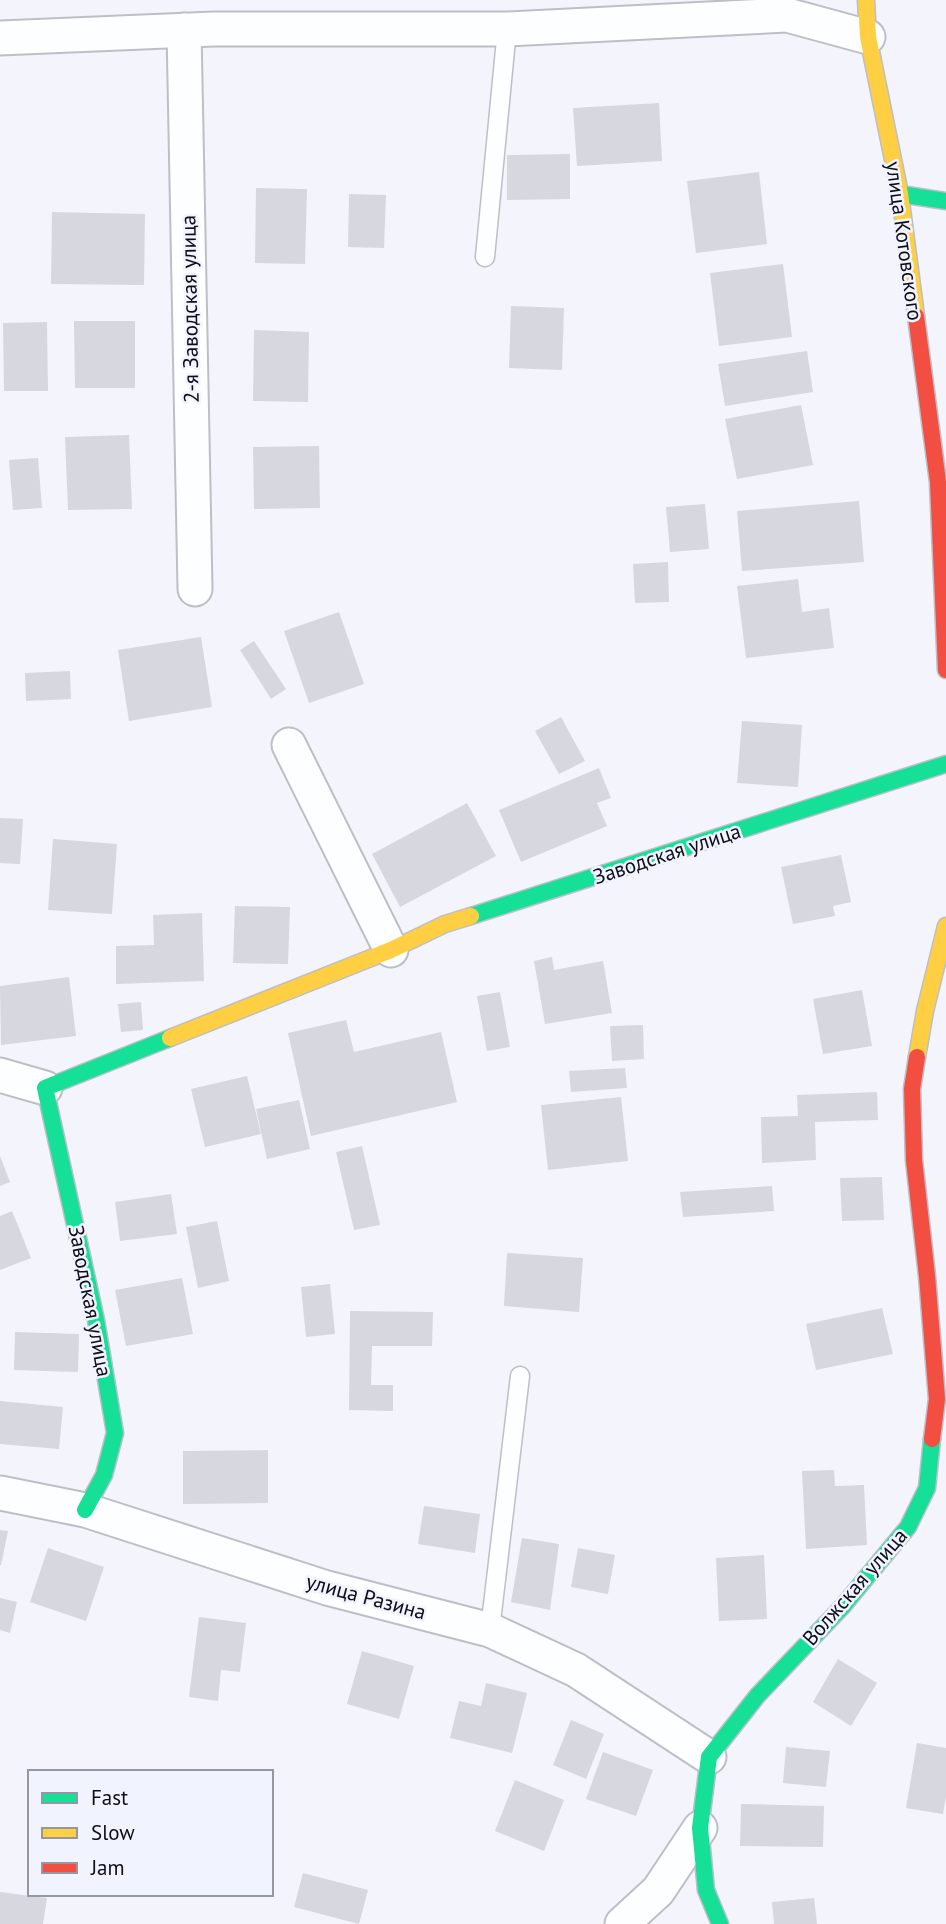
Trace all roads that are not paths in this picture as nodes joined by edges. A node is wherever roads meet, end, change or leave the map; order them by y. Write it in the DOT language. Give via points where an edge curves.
graph roads {
  1 [pos="866,0"];
  2 [pos="507,29"];
  3 [pos="184,30"];
  4 [pos="868,37"];
  5 [pos="0,38"];
  6 [pos="900,194"];
  7 [pos="946,201"];
  8 [pos="485,257"];
  9 [pos="946,455"];
  10 [pos="937,482"];
  11 [pos="195,589"];
  12 [pos="946,670"];
  13 [pos="289,745"];
  14 [pos="946,764"];
  15 [pos="946,926"];
  16 [pos="391,950"];
  17 [pos="936,1008"];
  18 [pos="0,1075"];
  19 [pos="45,1088"];
  20 [pos="520,1377"];
  21 [pos="0,1493"];
  22 [pos="85,1510"];
  23 [pos="490,1630"];
  24 [pos="709,1757"];
  25 [pos="700,1828"];
  26 [pos="622,1924"];
  27 [pos="720,1924"];
  1 -- 4 [label="main road, улица Котовского"];
  2 -- 3 [label="street"];
  2 -- 4 [label="street" via="787,15"];
  2 -- 8 [label="lane"];
  3 -- 5 [label="street"];
  3 -- 11 [label="street, 2-я Заводская улица"];
  4 -- 6 [label="main road, улица Котовского"];
  6 -- 7 [label="main road"];
  6 -- 10 [label="main road, улица Котовского"];
  9 -- 10 [label="main road"];
  10 -- 12 [label="main road, улица Котовского"];
  13 -- 16 [label="street"];
  14 -- 16 [label="main road, Заводская улица" via="445,924"];
  15 -- 17 [label="main road, Волжская улица"];
  16 -- 19 [label="main road, Заводская улица"];
  17 -- 24 [label="main road, Волжская улица" via="912,1089 914,1160 937,1399 927,1488 908,1527 843,1606 758,1695"];
  18 -- 19 [label="street"];
  19 -- 22 [label="main road, Заводская улица" via="96,1320 115,1433 104,1475"];
  20 -- 23 [label="lane"];
  21 -- 22 [label="street, улица Разина"];
  22 -- 23 [label="street, улица Разина" via="327,1588"];
  23 -- 24 [label="street, улица Разина" via="576,1670"];
  24 -- 25 [label="main road"];
  25 -- 26 [label="street" via="658,1891"];
  25 -- 27 [label="main road" via="706,1890"];
}
